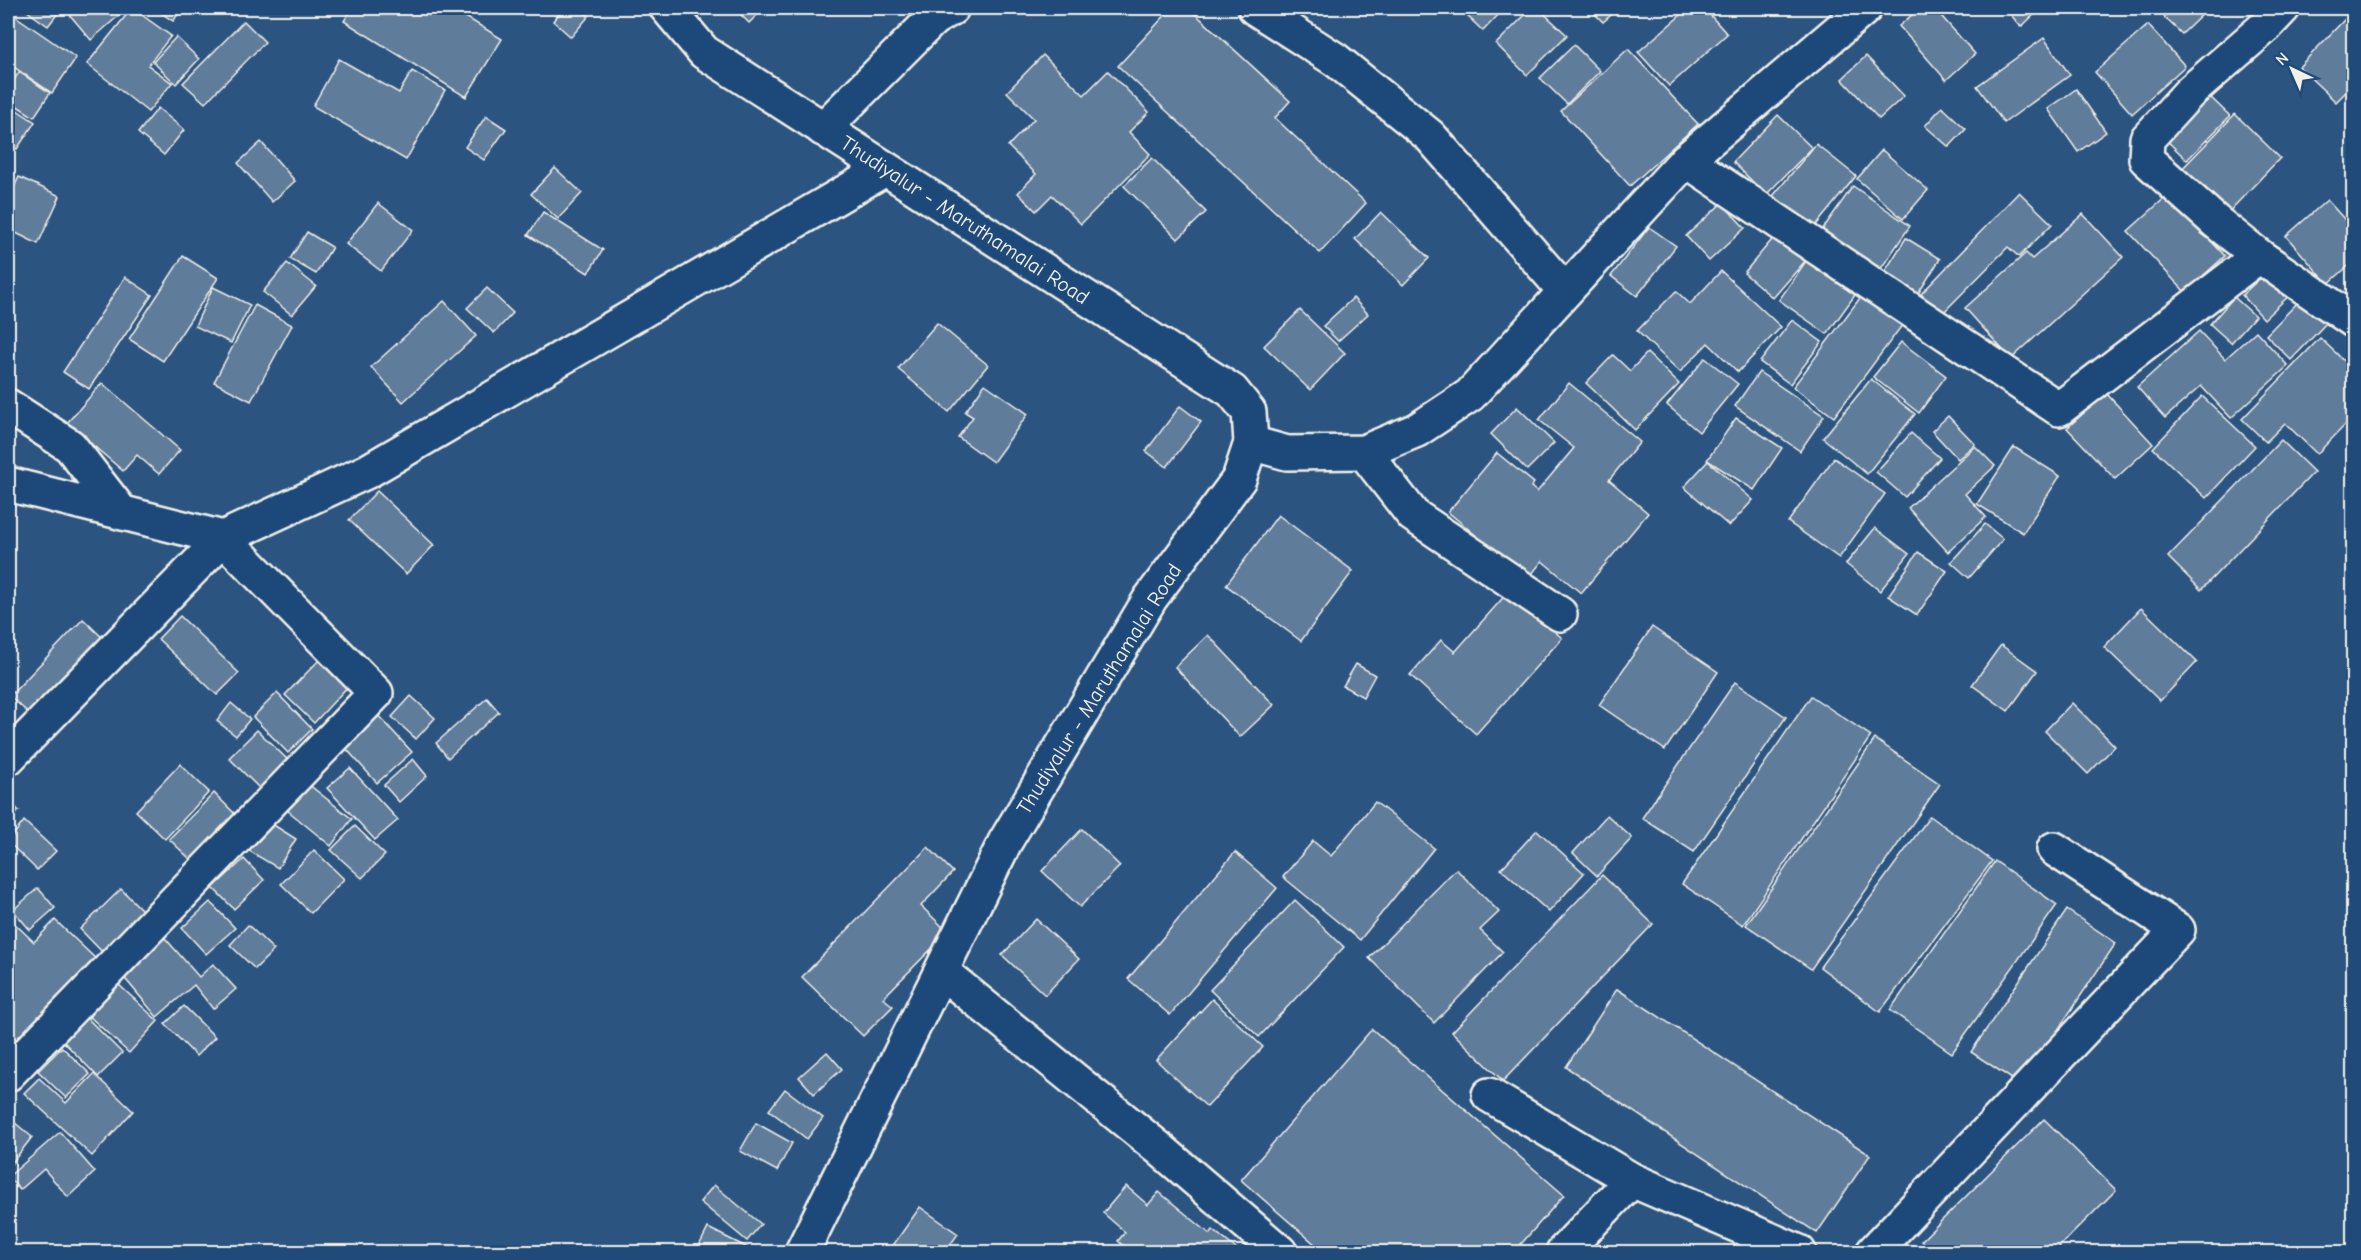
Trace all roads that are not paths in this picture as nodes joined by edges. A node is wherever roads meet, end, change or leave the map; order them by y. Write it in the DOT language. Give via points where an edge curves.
graph roads {
  1 [pos="667,8"];
  2 [pos="1255,8"];
  3 [pos="1865,8"];
  4 [pos="2283,8"];
  5 [pos="938,11"];
  6 [pos="823,129"];
  7 [pos="1686,160"];
  8 [pos="885,169"];
  9 [pos="2259,256"];
  10 [pos="1566,291"];
  11 [pos="2354,321"];
  12 [pos="8,406"];
  13 [pos="1251,443"];
  14 [pos="1364,452"];
  15 [pos="8,484"];
  16 [pos="123,513"];
  17 [pos="224,538"];
  18 [pos="1560,614"];
  19 [pos="8,758"];
  20 [pos="2054,849"];
  21 [pos="942,972"];
  22 [pos="8,1074"];
  23 [pos="1489,1095"];
  24 [pos="1632,1180"];
  25 [pos="802,1252"];
  26 [pos="1280,1252"];
  27 [pos="1563,1252"];
  28 [pos="1799,1252"];
  29 [pos="1873,1252"];
  1 -- 6 [label="street, Thudiyalur - Maruthamalai Road" via="704,52"];
  2 -- 10 [label="street" via="1336,60 1430,136"];
  3 -- 7 [label="street"];
  4 -- 9 [label="street" via="2189,93 2147,140 2146,159"];
  5 -- 6 [label="street"];
  6 -- 8 [label="street, Thudiyalur - Maruthamalai Road"];
  7 -- 9 [label="street" via="2059,409"];
  7 -- 10 [label="street"];
  8 -- 13 [label="street, Thudiyalur - Maruthamalai Road" via="1232,391 1249,412"];
  8 -- 17 [label="street" via="368,471"];
  9 -- 11 [label="street"];
  10 -- 14 [label="street" via="1470,394 1418,430"];
  12 -- 16 [label="street" via="70,446"];
  13 -- 14 [label="street" via="1287,453"];
  13 -- 21 [label="street, Thudiyalur - Maruthamalai Road" via="1239,479 1150,599 1005,842"];
  14 -- 18 [label="street" via="1413,515"];
  15 -- 16 [label="street"];
  16 -- 17 [label="street"];
  17 -- 19 [label="street"];
  17 -- 22 [label="street" via="376,693"];
  20 -- 29 [label="street" via="2178,930"];
  21 -- 25 [label="street, Thudiyalur - Maruthamalai Road"];
  21 -- 26 [label="street"];
  23 -- 24 [label="street"];
  24 -- 27 [label="street"];
  24 -- 28 [label="street"];
}
